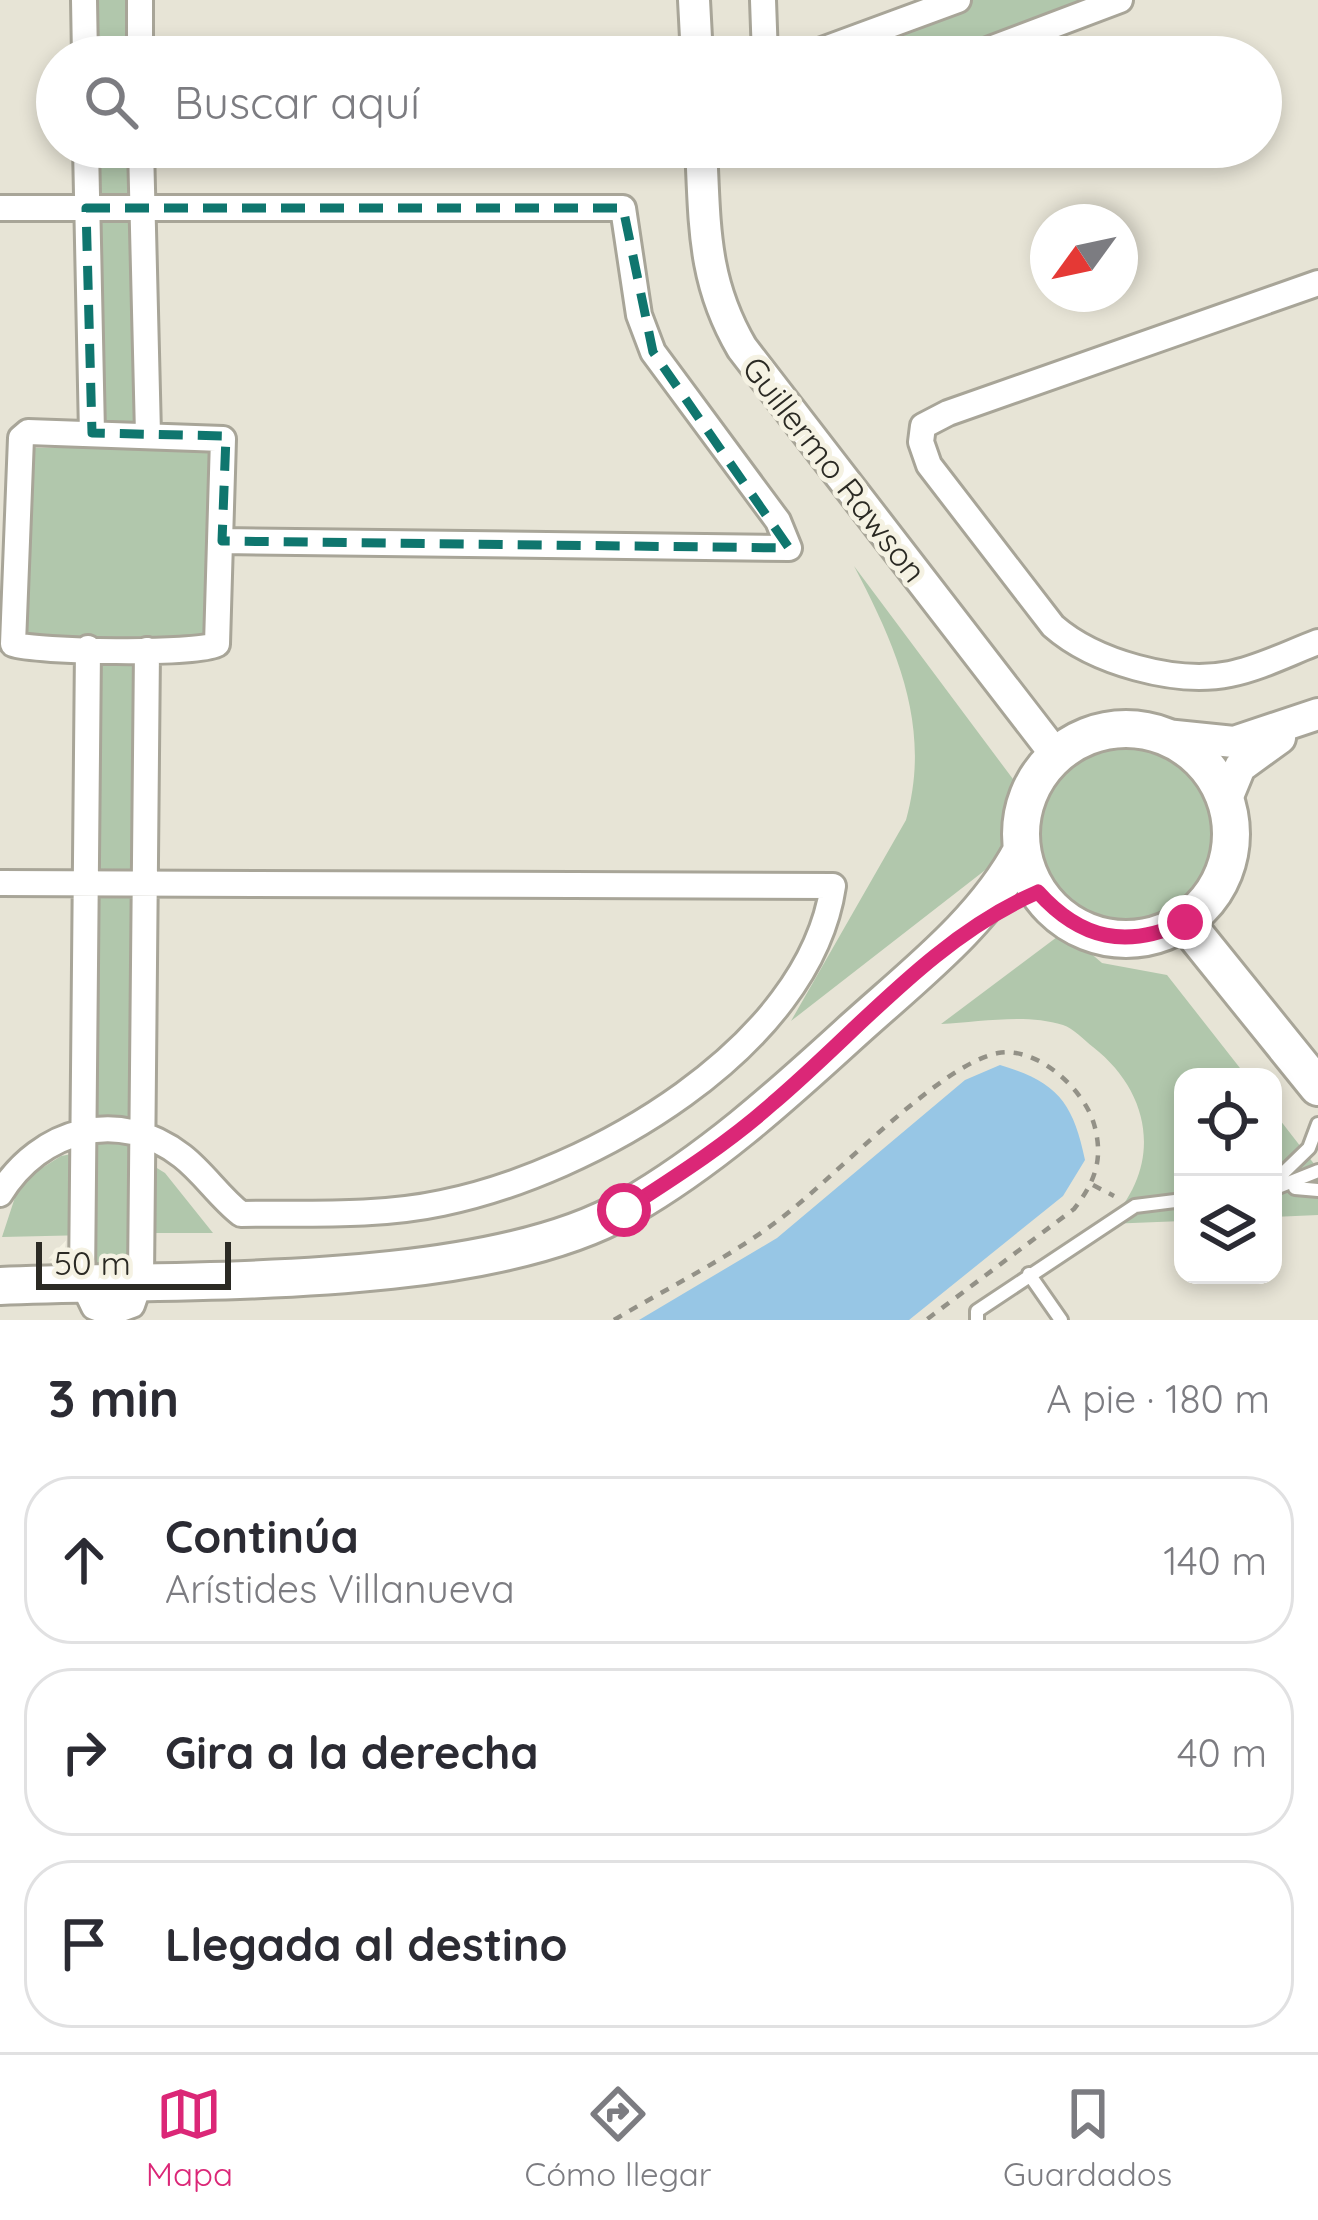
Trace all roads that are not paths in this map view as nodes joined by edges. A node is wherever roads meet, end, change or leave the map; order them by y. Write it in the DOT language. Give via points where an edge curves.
graph roads {
  1 [pos="84,0"];
  2 [pos="140,0"];
  3 [pos="694,0"];
  4 [pos="763,0"];
  5 [pos="958,0"];
  6 [pos="1120,0"];
  7 [pos="1081,7"];
  8 [pos="85,36"];
  9 [pos="140,36"];
  10 [pos="696,36"];
  11 [pos="764,36"];
  12 [pos="860,36"];
  13 [pos="1016,36"];
  14 [pos="86,168"];
  15 [pos="141,168"];
  16 [pos="702,168"];
  17 [pos="0,208"];
  18 [pos="86,208"];
  19 [pos="142,209"];
  20 [pos="1318,283"];
  21 [pos="92,433"];
  22 [pos="148,434"];
  23 [pos="222,541"];
  24 [pos="7,546"];
  25 [pos="1318,642"];
  26 [pos="88,649"];
  27 [pos="147,650"];
  28 [pos="1317,714"];
  29 [pos="1156,734"];
  30 [pos="1057,755"];
  31 [pos="1226,801"];
  32 [pos="1022,850"];
  33 [pos="0,883"];
  34 [pos="83,884"];
  35 [pos="142,884"];
  36 [pos="1038,892"];
  37 [pos="1194,914"];
  38 [pos="924,965"];
  39 [pos="1315,1073"];
  40 [pos="1318,1124"];
  41 [pos="84,1132"];
  42 [pos="145,1136"];
  43 [pos="1318,1172"];
  44 [pos="1282,1182"];
  45 [pos="1282,1186"];
  46 [pos="1282,1187"];
  47 [pos="1318,1190"];
  48 [pos="0,1194"];
  49 [pos="1174,1200"];
  50 [pos="1029,1274"];
  51 [pos="141,1279"];
  52 [pos="82,1282"];
  53 [pos="0,1286"];
  54 [pos="977,1320"];
  55 [pos="1061,1320"];
  1 -- 8 [label="street"];
  2 -- 9 [label="street"];
  3 -- 10 [label="street"];
  4 -- 11 [label="street"];
  5 -- 12 [label="street"];
  6 -- 7 [label="street"];
  7 -- 13 [label="street"];
  14 -- 18 [label="street"];
  15 -- 19 [label="street"];
  16 -- 30 [label="street, Guillermo Rawson" via="708,273 742,348"];
  17 -- 18 [label="street"];
  18 -- 19 [label="street"];
  18 -- 21 [label="street"];
  19 -- 22 [label="street"];
  19 -- 23 [label="street" via="623,208 639,315 653,352 778,520 789,548"];
  20 -- 25 [label="street" via="948,413 923,426 921,442 929,465 1070,641 1196,676 1244,671"];
  21 -- 22 [label="street"];
  21 -- 24 [label="street" via="21,438"];
  22 -- 23 [label="street" via="223,439"];
  23 -- 27 [label="street" via="217,644"];
  24 -- 26 [label="street" via="13,644"];
  26 -- 27 [label="street"];
  26 -- 34 [label="street"];
  27 -- 35 [label="street"];
  28 -- 29 [label="street" via="1234,742"];
  28 -- 31 [label="street" via="1240,767"];
  29 -- 30 [label="main road" via="1103,731"];
  29 -- 31 [label="main road" via="1206,766"];
  30 -- 32 [label="main road" via="1027,798"];
  31 -- 37 [label="main road" via="1229,857"];
  32 -- 36 [label="main road"];
  32 -- 38 [label="main road" via="979,912"];
  33 -- 34 [label="street"];
  34 -- 35 [label="street"];
  34 -- 41 [label="street"];
  35 -- 42 [label="street"];
  35 -- 42 [label="street" via="833,886 818,945 783,1000 721,1063 608,1143 487,1191 386,1211 241,1214 181,1154"];
  36 -- 37 [label="main road" via="1090,933 1139,938"];
  36 -- 38 [label="main road" via="997,910"];
  37 -- 39 [label="main road"];
  38 -- 51 [label="main road" via="772,1105 624,1210 502,1253 414,1266"];
  40 -- 44 [label="lane"];
  41 -- 42 [label="street" via="120,1127"];
  41 -- 48 [label="street" via="32,1154"];
  41 -- 52 [label="street"];
  42 -- 51 [label="street"];
  43 -- 45 [label="lane"];
  46 -- 47 [label="lane"];
  49 -- 50 [label="lane" via="1135,1206"];
  50 -- 54 [label="lane" via="977,1311"];
  50 -- 55 [label="lane"];
  51 -- 52 [label="main road"];
  52 -- 53 [label="main road"];
}
